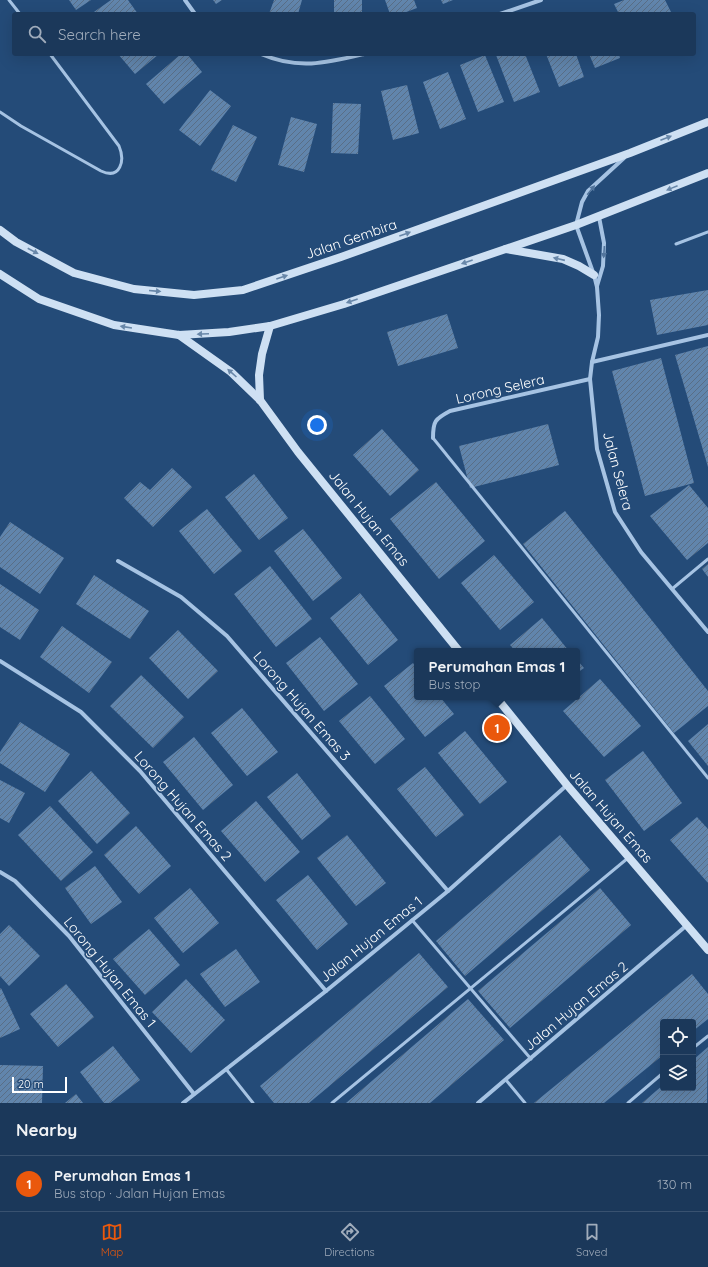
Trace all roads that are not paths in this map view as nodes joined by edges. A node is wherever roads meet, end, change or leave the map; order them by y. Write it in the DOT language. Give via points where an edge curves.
graph roads {
  1 [pos="9,0"];
  2 [pos="184,0"];
  3 [pos="541,0"];
  4 [pos="18,12"];
  5 [pos="194,12"];
  6 [pos="506,12"];
  7 [pos="52,56"];
  8 [pos="266,56"];
  9 [pos="356,56"];
  10 [pos="0,112"];
  11 [pos="708,122"];
  12 [pos="630,152"];
  13 [pos="708,173"];
  14 [pos="599,217"];
  15 [pos="576,225"];
  16 [pos="0,230"];
  17 [pos="708,232"];
  18 [pos="676,244"];
  19 [pos="504,249"];
  20 [pos="0,274"];
  21 [pos="594,274"];
  22 [pos="597,287"];
  23 [pos="270,326"];
  24 [pos="179,335"];
  25 [pos="708,335"];
  26 [pos="592,362"];
  27 [pos="590,379"];
  28 [pos="260,400"];
  29 [pos="433,438"];
  30 [pos="708,559"];
  31 [pos="118,561"];
  32 [pos="672,589"];
  33 [pos="708,632"];
  34 [pos="457,648"];
  35 [pos="0,660"];
  36 [pos="498,700"];
  37 [pos="708,778"];
  38 [pos="567,785"];
  39 [pos="629,857"];
  40 [pos="0,872"];
  41 [pos="448,891"];
  42 [pos="412,920"];
  43 [pos="688,925"];
  44 [pos="708,950"];
  45 [pos="470,988"];
  46 [pos="326,990"];
  47 [pos="708,1036"];
  48 [pos="696,1046"];
  49 [pos="530,1059"];
  50 [pos="226,1069"];
  51 [pos="660,1076"];
  52 [pos="506,1080"];
  53 [pos="194,1094"];
  54 [pos="183,1103"];
  55 [pos="253,1103"];
  56 [pos="332,1103"];
  57 [pos="478,1103"];
  58 [pos="525,1103"];
  59 [pos="628,1103"];
  1 -- 4 [label="lane"];
  2 -- 5 [label="street"];
  3 -- 6 [label="street"];
  7 -- 10 [label="lane" via="119,146 122,163 117,170 108,174 101,171"];
  8 -- 9 [label="street" via="299,64 330,62"];
  12 -- 11 [label="main road, Jalan Gembira, one-way"];
  15 -- 12 [label="street, one-way" via="588,191"];
  16 -- 12 [label="main road, Jalan Gembira, one-way" via="16,242 74,273 134,290 194,295 243,290 348,255"];
  13 -- 14 [label="main road, one-way"];
  14 -- 15 [label="main road"];
  14 -- 22 [label="street, Jalan Selera, one-way" via="604,243 603,266"];
  15 -- 19 [label="main road"];
  15 -- 21 [label="street, Jalan Selera"];
  17 -- 18 [label="lane"];
  21 -- 19 [label="main road, one-way" via="563,259"];
  19 -- 23 [label="main road, one-way" via="344,304"];
  24 -- 20 [label="main road, one-way" via="114,325 39,299"];
  21 -- 22 [label="street, Jalan Selera"];
  22 -- 26 [label="street, Jalan Selera" via="598,337"];
  23 -- 24 [label="main road, one-way"];
  23 -- 28 [label="main road" via="259,375"];
  28 -- 24 [label="main road, Jalan Hujan Emas, one-way" via="231,372"];
  25 -- 26 [label="street"];
  26 -- 27 [label="street, Jalan Selera"];
  27 -- 29 [label="street, Lorong Selera" via="450,411 438,417 433,425"];
  27 -- 32 [label="street, Jalan Selera" via="597,449 615,512 641,552"];
  28 -- 34 [label="main road, Jalan Hujan Emas" via="298,452"];
  29 -- 37 [label="lane"];
  30 -- 32 [label="lane"];
  31 -- 41 [label="street, Lorong Hujan Emas 3" via="181,597 227,636"];
  32 -- 33 [label="street, Jalan Selera"];
  35 -- 46 [label="street, Lorong Hujan Emas 2" via="82,712 135,766"];
  36 -- 38 [label="main road, Jalan Hujan Emas"];
  38 -- 39 [label="main road, Jalan Hujan Emas"];
  38 -- 41 [label="street, Jalan Hujan Emas 1"];
  39 -- 43 [label="main road, Jalan Hujan Emas"];
  39 -- 45 [label="lane"];
  40 -- 53 [label="street, Lorong Hujan Emas 1" via="15,881 69,936"];
  41 -- 42 [label="street, Jalan Hujan Emas 1"];
  42 -- 45 [label="lane"];
  42 -- 46 [label="street, Jalan Hujan Emas 1"];
  43 -- 44 [label="main road, Jalan Hujan Emas"];
  43 -- 49 [label="street, Jalan Hujan Emas 2"];
  45 -- 49 [label="lane"];
  45 -- 56 [label="lane"];
  46 -- 50 [label="street, Jalan Hujan Emas 1"];
  47 -- 48 [label="lane"];
  49 -- 52 [label="street, Jalan Hujan Emas 2"];
  50 -- 53 [label="street, Jalan Hujan Emas 1"];
  50 -- 55 [label="lane"];
  51 -- 59 [label="lane"];
  52 -- 57 [label="street, Jalan Hujan Emas 2"];
  52 -- 58 [label="lane"];
  53 -- 54 [label="street, Jalan Hujan Emas 1"];
}
